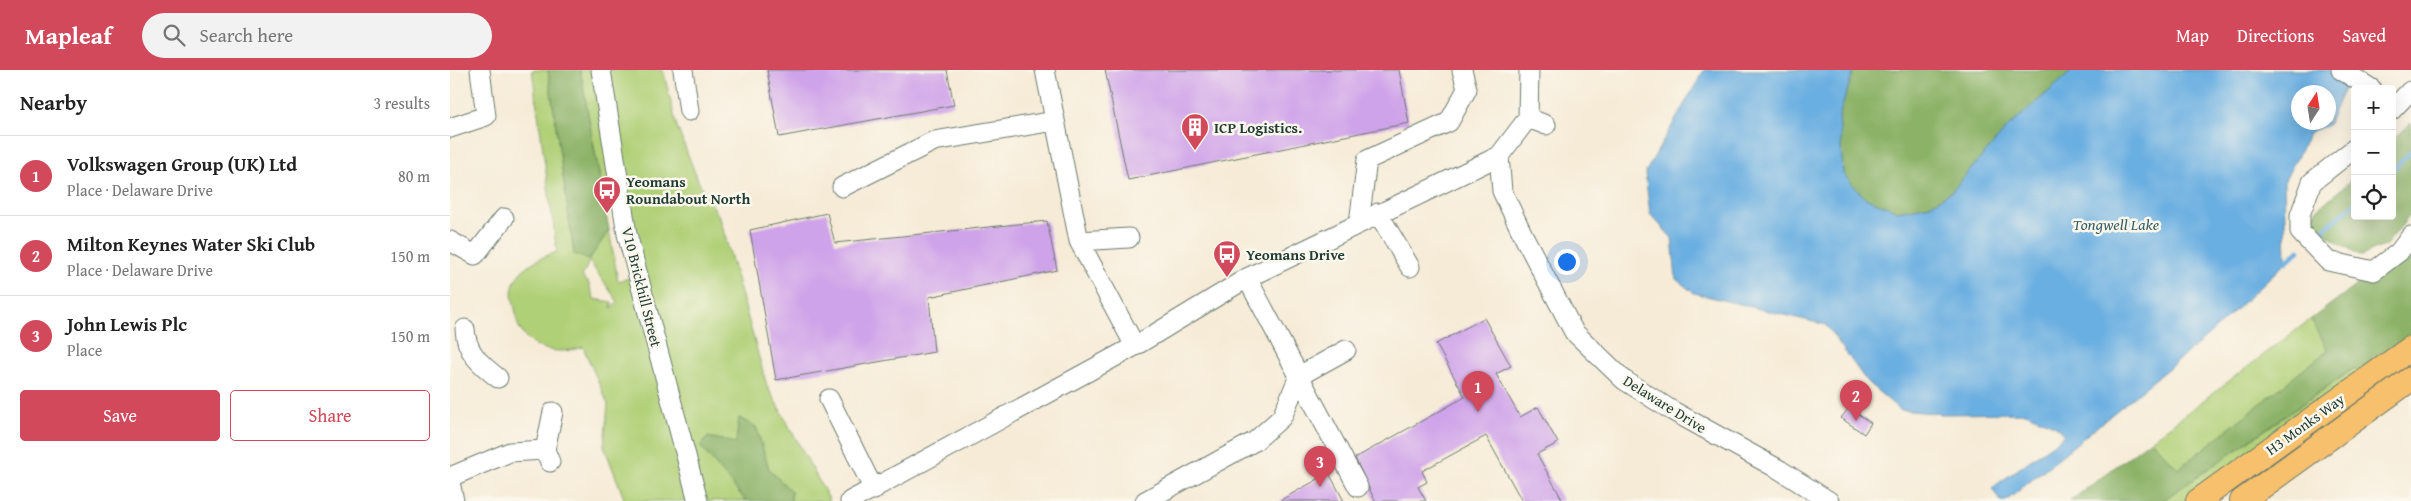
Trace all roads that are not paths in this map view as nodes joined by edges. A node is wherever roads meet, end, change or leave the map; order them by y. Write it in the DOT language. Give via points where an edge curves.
graph roads {
  1 [pos="480,70"];
  2 [pos="601,70"];
  3 [pos="682,70"];
  4 [pos="1045,70"];
  5 [pos="1462,70"];
  6 [pos="1529,70"];
  7 [pos="2341,70"];
  8 [pos="2365,85"];
  9 [pos="689,111"];
  10 [pos="1528,118"];
  11 [pos="1055,121"];
  12 [pos="1546,125"];
  13 [pos="450,128"];
  14 [pos="2351,151"];
  15 [pos="1499,156"];
  16 [pos="842,187"];
  17 [pos="1378,213"];
  18 [pos="504,218"];
  19 [pos="1359,223"];
  20 [pos="2411,236"];
  21 [pos="1129,238"];
  22 [pos="450,241"];
  23 [pos="1079,241"];
  24 [pos="1410,266"];
  25 [pos="1246,278"];
  26 [pos="460,339"];
  27 [pos="1135,346"];
  28 [pos="2411,348"];
  29 [pos="1346,350"];
  30 [pos="1299,376"];
  31 [pos="498,378"];
  32 [pos="2411,380"];
  33 [pos="829,399"];
  34 [pos="553,412"];
  35 [pos="450,477"];
  36 [pos="450,482"];
  37 [pos="874,490"];
  38 [pos="1363,496"];
  39 [pos="454,501"];
  40 [pos="698,501"];
  41 [pos="850,501"];
  42 [pos="1145,501"];
  43 [pos="1829,501"];
  44 [pos="2198,501"];
  45 [pos="2242,501"];
  1 -- 13 [label="street" via="488,124"];
  2 -- 40 [label="street, V10 Brickhill Street" via="627,234"];
  3 -- 9 [label="street"];
  4 -- 11 [label="street"];
  5 -- 19 [label="street" via="1467,89 1449,122 1367,160"];
  6 -- 10 [label="street"];
  7 -- 8 [label="street"];
  10 -- 12 [label="street"];
  10 -- 15 [label="street"];
  11 -- 16 [label="street" via="934,141"];
  11 -- 23 [label="street"];
  14 -- 20 [label="street" via="2312,182 2300,215 2300,232 2328,261 2374,271 2398,252"];
  15 -- 17 [label="street"];
  15 -- 43 [label="street, Delaware Drive" via="1502,191 1574,332 1624,380"];
  17 -- 19 [label="street"];
  17 -- 24 [label="street"];
  18 -- 22 [label="street" via="474,255"];
  19 -- 25 [label="street"];
  21 -- 23 [label="street"];
  23 -- 27 [label="street"];
  25 -- 27 [label="street"];
  25 -- 30 [label="street"];
  26 -- 31 [label="street" via="476,361"];
  27 -- 37 [label="street"];
  28 -- 44 [label="main road, H3 Monks Way"];
  29 -- 30 [label="street"];
  30 -- 38 [label="street"];
  30 -- 42 [label="street" via="1282,417 1255,441"];
  32 -- 45 [label="main road, H3 Monks Way"];
  33 -- 37 [label="street"];
  34 -- 35 [label="street" via="548,456 510,452"];
  36 -- 39 [label="street"];
  37 -- 41 [label="street"];
}
